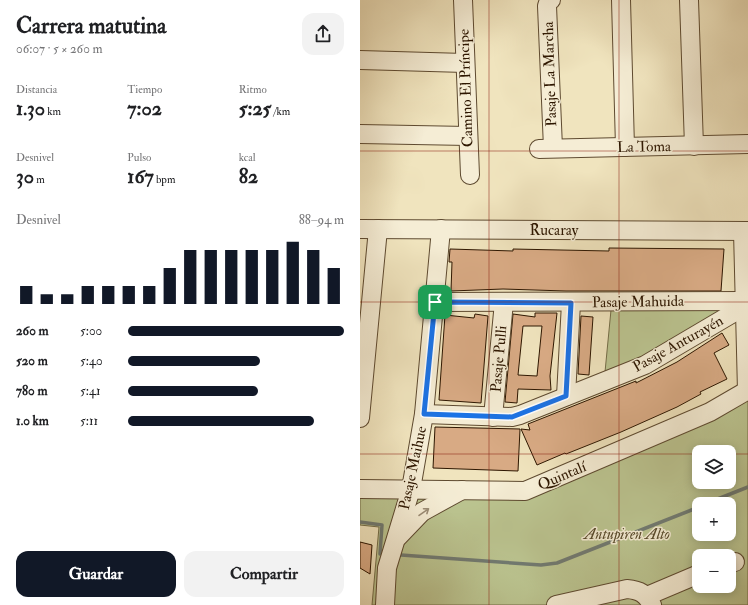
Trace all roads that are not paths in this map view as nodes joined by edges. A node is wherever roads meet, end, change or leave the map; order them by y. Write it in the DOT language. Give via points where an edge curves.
graph roads {
  1 [pos="463,0"];
  2 [pos="550,0"];
  3 [pos="621,0"];
  4 [pos="689,0"];
  5 [pos="360,60"];
  6 [pos="465,63"];
  7 [pos="360,134"];
  8 [pos="468,136"];
  9 [pos="748,144"];
  10 [pos="694,146"];
  11 [pos="625,147"];
  12 [pos="546,148"];
  13 [pos="470,175"];
  14 [pos="360,229"];
  15 [pos="378,229"];
  16 [pos="441,229"];
  17 [pos="745,231"];
  18 [pos="435,302"];
  19 [pos="504,302"];
  20 [pos="571,303"];
  21 [pos="745,304"];
  22 [pos="747,391"];
  23 [pos="566,396"];
  24 [pos="424,414"];
  25 [pos="493,417"];
  26 [pos="360,418"];
  27 [pos="360,489"];
  28 [pos="411,489"];
  29 [pos="464,490"];
  30 [pos="396,539"];
  31 [pos="692,578"];
  32 [pos="649,600"];
  33 [pos="385,605"];
  34 [pos="556,605"];
  1 -- 6 [label="street, Camino El Príncipe"];
  2 -- 12 [label="street, Pasaje La Marcha" via="547,6"];
  3 -- 11 [label="street"];
  4 -- 10 [label="street"];
  5 -- 6 [label="street"];
  6 -- 8 [label="street, Camino El Príncipe"];
  7 -- 8 [label="street"];
  8 -- 13 [label="street, Camino El Príncipe"];
  9 -- 10 [label="street, La Toma"];
  10 -- 11 [label="street, La Toma"];
  11 -- 12 [label="street, La Toma"];
  14 -- 15 [label="street, Rucaray"];
  15 -- 16 [label="street, Rucaray"];
  15 -- 26 [label="street"];
  16 -- 17 [label="street, Rucaray"];
  16 -- 18 [label="street, Pasaje Maihue"];
  17 -- 21 [label="street"];
  18 -- 19 [label="street, Pasaje Mahuida"];
  18 -- 24 [label="street, Pasaje Maihue"];
  19 -- 20 [label="street, Pasaje Mahuida"];
  19 -- 25 [label="street, Pasaje Pulli"];
  20 -- 21 [label="street, Pasaje Mahuida"];
  20 -- 23 [label="street"];
  21 -- 22 [label="street"];
  21 -- 23 [label="street, Pasaje Anturayén" via="645,365"];
  22 -- 29 [label="street, Quintalí" via="710,412 525,491"];
  23 -- 25 [label="street, Pasaje Anturayén" via="520,415"];
  24 -- 25 [label="street, Pasaje Anturayén"];
  24 -- 28 [label="street, Pasaje Maihue"];
  27 -- 28 [label="street, Quintalí"];
  28 -- 29 [label="street, Quintalí"];
  28 -- 30 [label="street, Pasaje Maihue"];
  30 -- 29 [label="street, Pasaje Maihue, one-way" via="422,512"];
  30 -- 33 [label="street, Pasaje Maihue" via="387,568"];
  31 -- 32 [label="street"];
  32 -- 34 [label="street" via="638,590 627,589"];
}
